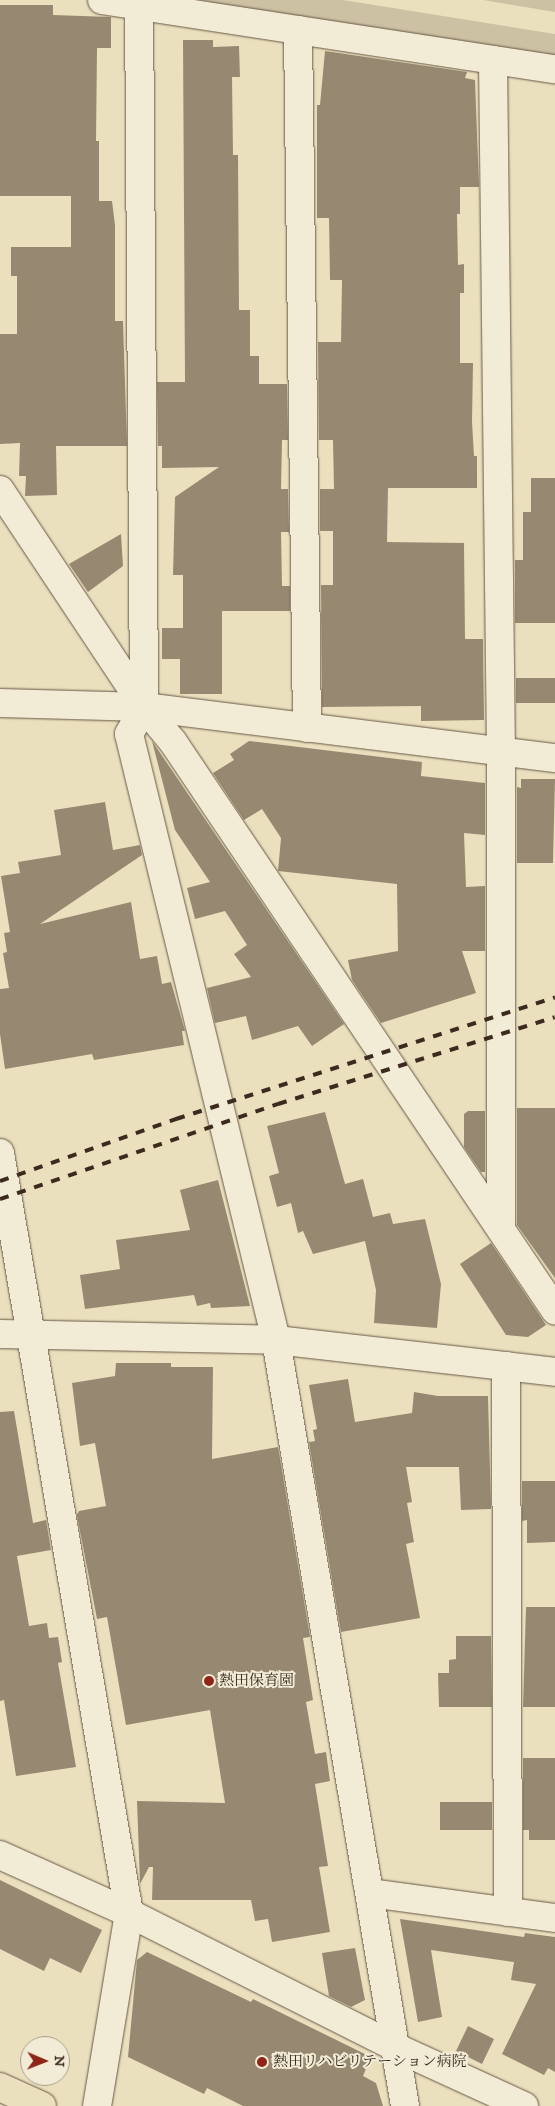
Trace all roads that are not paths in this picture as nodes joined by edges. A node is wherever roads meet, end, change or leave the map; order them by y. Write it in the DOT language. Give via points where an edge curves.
graph roads {
  1 [pos="102,0"];
  2 [pos="140,3"];
  3 [pos="298,30"];
  4 [pos="493,60"];
  5 [pos="555,69"];
  6 [pos="0,490"];
  7 [pos="0,703"];
  8 [pos="144,707"];
  9 [pos="307,728"];
  10 [pos="501,751"];
  11 [pos="555,758"];
  12 [pos="0,1153"];
  13 [pos="501,1229"];
  14 [pos="555,1310"];
  15 [pos="0,1334"];
  16 [pos="30,1335"];
  17 [pos="276,1340"];
  18 [pos="506,1366"];
  19 [pos="555,1372"];
  20 [pos="0,1855"];
  21 [pos="370,1893"];
  22 [pos="508,1912"];
  23 [pos="129,1913"];
  24 [pos="555,1918"];
  25 [pos="395,2047"];
  26 [pos="0,2087"];
  27 [pos="42,2106"];
  28 [pos="97,2106"];
  29 [pos="405,2106"];
  30 [pos="524,2106"];
  1 -- 2 [label="street"];
  2 -- 3 [label="street"];
  2 -- 8 [label="street"];
  3 -- 4 [label="street"];
  3 -- 9 [label="street"];
  4 -- 5 [label="street"];
  4 -- 10 [label="street"];
  6 -- 8 [label="street"];
  7 -- 8 [label="street"];
  8 -- 9 [label="street"];
  8 -- 13 [label="street" via="173,742"];
  8 -- 17 [label="street" via="129,734"];
  9 -- 10 [label="street"];
  10 -- 11 [label="street"];
  10 -- 13 [label="street"];
  12 -- 16 [label="street"];
  13 -- 14 [label="street"];
  15 -- 16 [label="street"];
  16 -- 17 [label="street"];
  16 -- 23 [label="street"];
  17 -- 18 [label="street"];
  17 -- 21 [label="street"];
  18 -- 19 [label="street"];
  18 -- 22 [label="street"];
  20 -- 23 [label="street"];
  21 -- 22 [label="street"];
  21 -- 25 [label="street"];
  22 -- 24 [label="street"];
  23 -- 25 [label="street"];
  23 -- 28 [label="street"];
  25 -- 29 [label="street"];
  25 -- 30 [label="street"];
  26 -- 27 [label="main road"];
}
